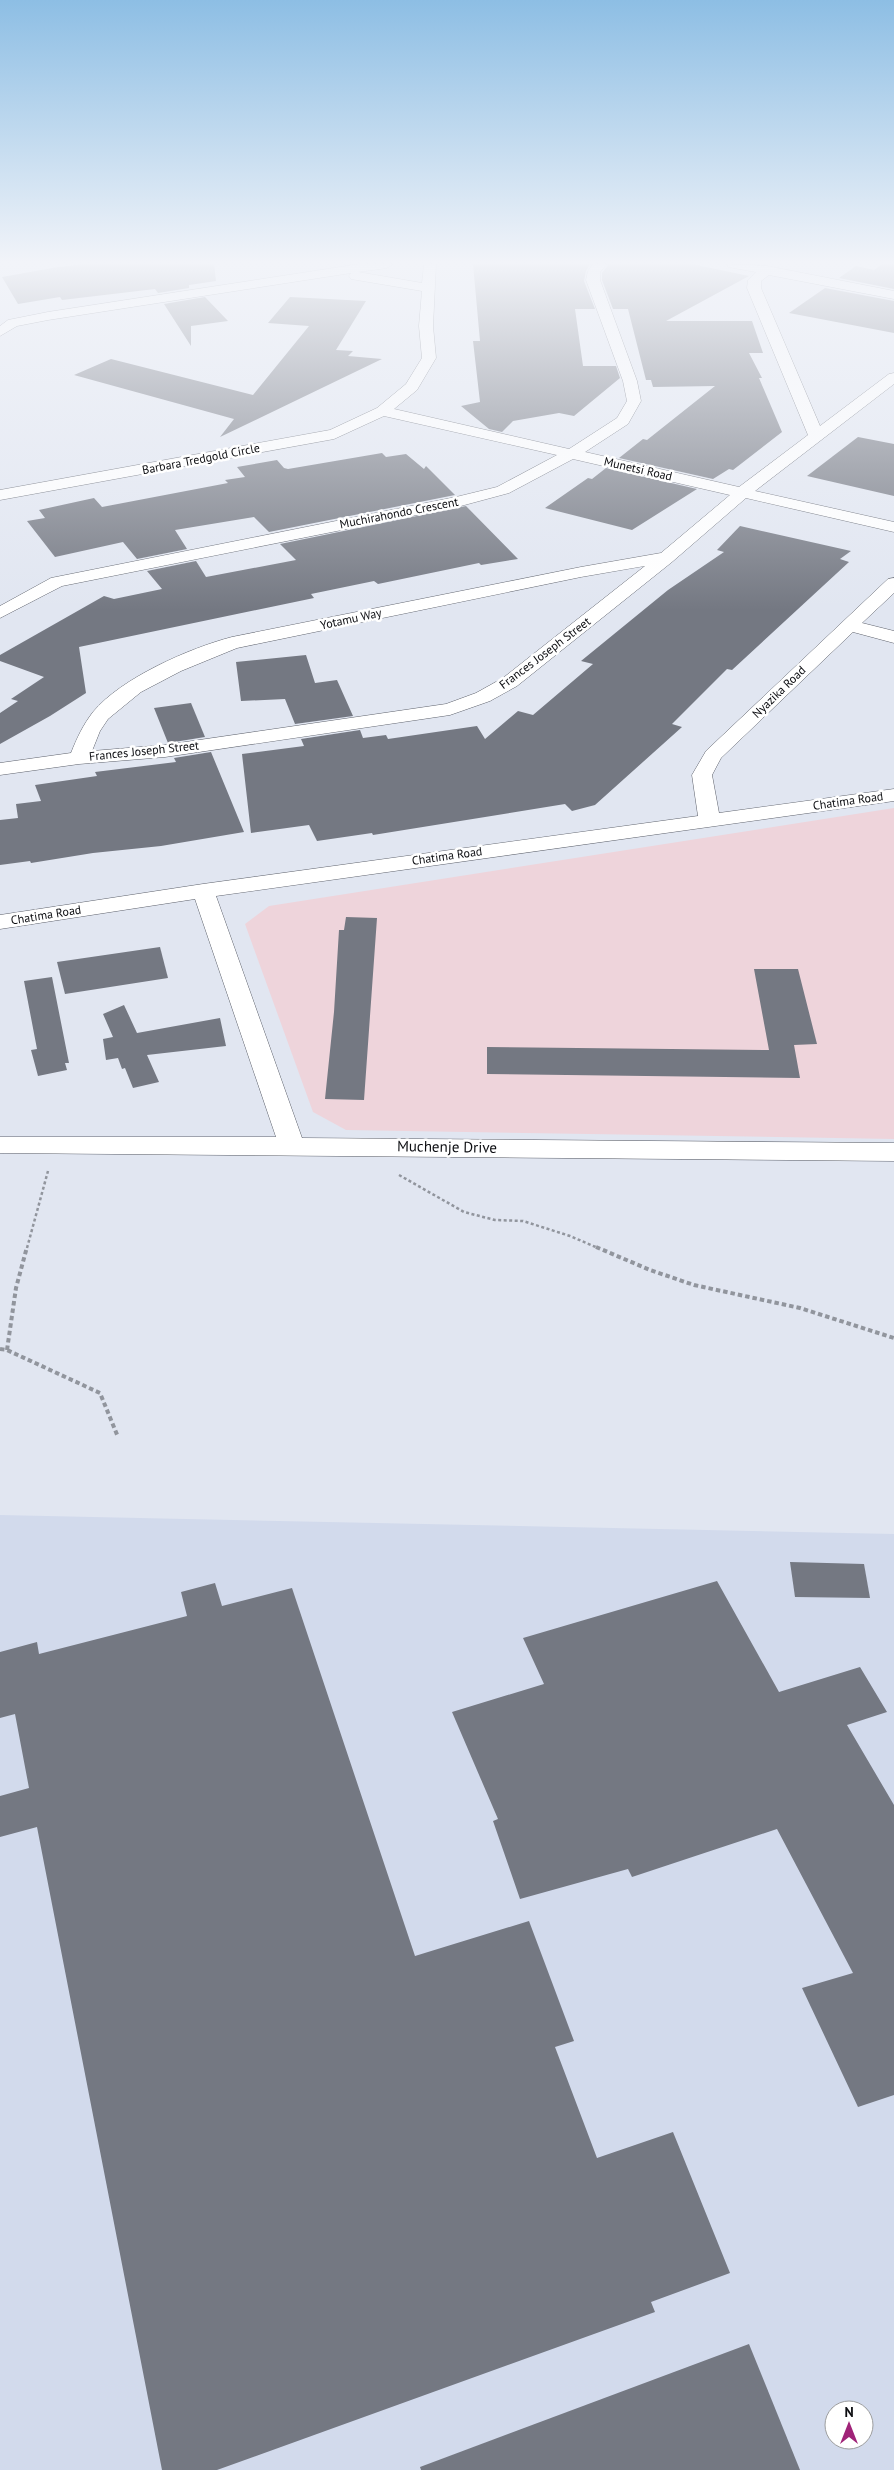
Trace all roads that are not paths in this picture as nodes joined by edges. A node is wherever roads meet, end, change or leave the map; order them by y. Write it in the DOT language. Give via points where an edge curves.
graph roads {
  1 [pos="417,379"];
  2 [pos="629,379"];
  3 [pos="792,379"];
  4 [pos="891,379"];
  5 [pos="382,411"];
  6 [pos="816,436"];
  7 [pos="571,454"];
  8 [pos="743,492"];
  9 [pos="0,495"];
  10 [pos="894,527"];
  11 [pos="666,558"];
  12 [pos="894,583"];
  13 [pos="0,613"];
  14 [pos="849,625"];
  15 [pos="894,637"];
  16 [pos="79,758"];
  17 [pos="0,770"];
  18 [pos="894,795"];
  19 [pos="710,819"];
  20 [pos="203,891"];
  21 [pos="0,922"];
  22 [pos="0,1145"];
  23 [pos="292,1146"];
  24 [pos="894,1152"];
  1 -- 5 [label="street, Barbara Tredgold Circle" via="412,387"];
  2 -- 7 [label="street, Muchirahondo Crescent" via="634,401 623,421"];
  3 -- 6 [label="street"];
  4 -- 6 [label="street, Frances Joseph Street"];
  5 -- 7 [label="street, Munetsi Road"];
  5 -- 9 [label="street, Barbara Tredgold Circle" via="334,434"];
  6 -- 8 [label="street, Frances Joseph Street"];
  7 -- 8 [label="street, Munetsi Road"];
  7 -- 13 [label="street, Muchirahondo Crescent" via="503,490 57,582"];
  8 -- 10 [label="street, Munetsi Road"];
  8 -- 11 [label="street, Frances Joseph Street"];
  11 -- 16 [label="street, Frances Joseph Street" via="510,682 483,698 458,706 165,750"];
  11 -- 16 [label="street, Yotamu Way" via="572,574 223,646 189,658 115,701 91,729"];
  12 -- 14 [label="street, Nyazika Road"];
  14 -- 15 [label="street"];
  14 -- 19 [label="street, Nyazika Road" via="713,755 702,775"];
  16 -- 17 [label="street, Frances Joseph Street"];
  18 -- 19 [label="street, Chatima Road"];
  19 -- 20 [label="street, Chatima Road"];
  20 -- 21 [label="street, Chatima Road"];
  20 -- 23 [label="street"];
  22 -- 23 [label="street, Muchenje Drive"];
  23 -- 24 [label="street, Muchenje Drive"];
}
